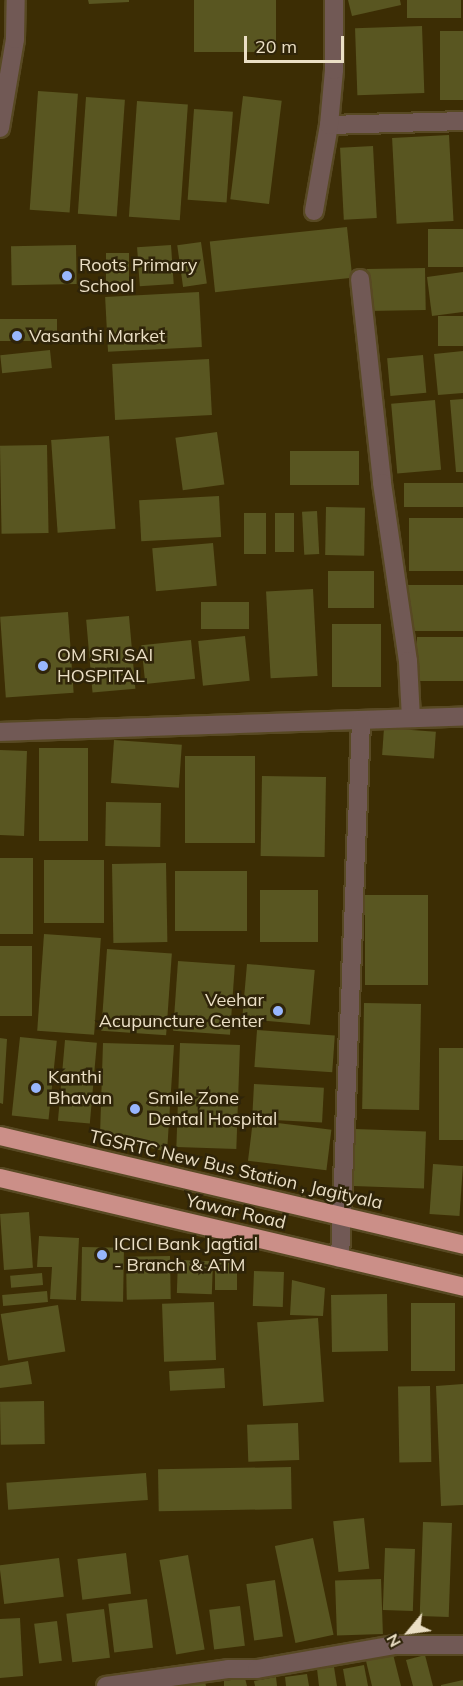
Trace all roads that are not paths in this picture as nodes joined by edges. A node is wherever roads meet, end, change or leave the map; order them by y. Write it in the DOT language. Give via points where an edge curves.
graph roads {
  1 [pos="16,0"];
  2 [pos="334,0"];
  3 [pos="463,121"];
  4 [pos="329,125"];
  5 [pos="0,128"];
  6 [pos="314,211"];
  7 [pos="360,279"];
  8 [pos="463,717"];
  9 [pos="411,718"];
  10 [pos="361,720"];
  11 [pos="0,732"];
  12 [pos="0,1136"];
  13 [pos="0,1178"];
  14 [pos="342,1216"];
  15 [pos="463,1245"];
  16 [pos="340,1258"];
  17 [pos="463,1287"];
  18 [pos="463,1645"];
  19 [pos="105,1686"];
  1 -- 5 [label="street" via="15,39"];
  2 -- 4 [label="street"];
  3 -- 4 [label="street"];
  4 -- 6 [label="street"];
  7 -- 9 [label="street" via="408,661"];
  8 -- 9 [label="street"];
  9 -- 10 [label="street"];
  10 -- 11 [label="street"];
  10 -- 14 [label="street"];
  12 -- 14 [label="highway, TGSRTC New Bus Station , Jagityala"];
  13 -- 16 [label="highway, Yawar Road"];
  14 -- 15 [label="highway, TGSRTC New Bus Station , Jagityala"];
  14 -- 16 [label="street"];
  16 -- 17 [label="highway, Yawar Road"];
  18 -- 19 [label="street" via="394,1645 257,1668"];
}
